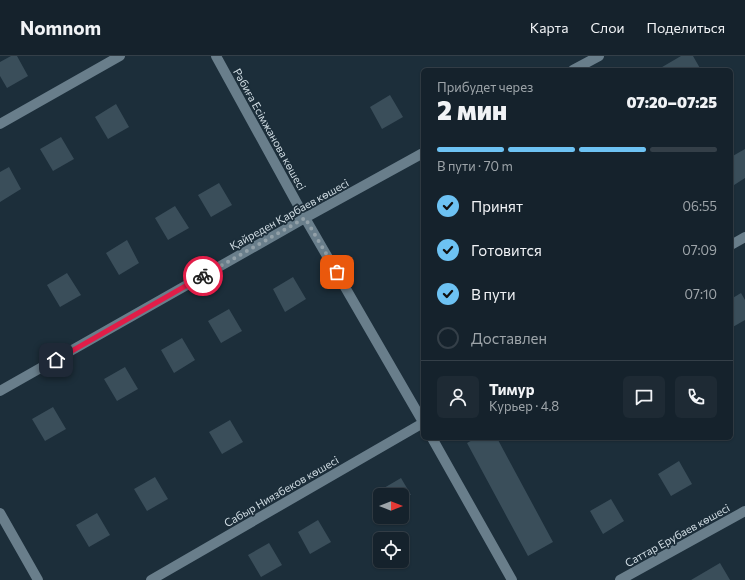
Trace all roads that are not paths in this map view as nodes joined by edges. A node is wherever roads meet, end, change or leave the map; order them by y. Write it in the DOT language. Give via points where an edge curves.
graph roads {
  1 [pos="120,56"];
  2 [pos="216,56"];
  3 [pos="599,56"];
  4 [pos="577,68"];
  5 [pos="0,124"];
  6 [pos="421,154"];
  7 [pos="305,218"];
  8 [pos="745,236"];
  9 [pos="733,244"];
  10 [pos="0,391"];
  11 [pos="421,419"];
  12 [pos="421,423"];
  13 [pos="433,440"];
  14 [pos="745,511"];
  15 [pos="0,513"];
  16 [pos="38,580"];
  17 [pos="151,580"];
  18 [pos="512,580"];
  19 [pos="620,580"];
  1 -- 5 [label="street"];
  2 -- 7 [label="street, Рәбиға Есімжанова көшесі"];
  3 -- 4 [label="street"];
  6 -- 7 [label="street, Қайреден Қарбаев көшесі"];
  7 -- 10 [label="street, Қайреден Қарбаев көшесі"];
  7 -- 11 [label="street, Рәбиға Есімжанова көшесі"];
  8 -- 9 [label="street"];
  12 -- 17 [label="street, Сабыр Ниязбеков көшесі"];
  13 -- 18 [label="street"];
  14 -- 19 [label="street, Саттар Ерубаев көшесі"];
  15 -- 16 [label="street"];
}
